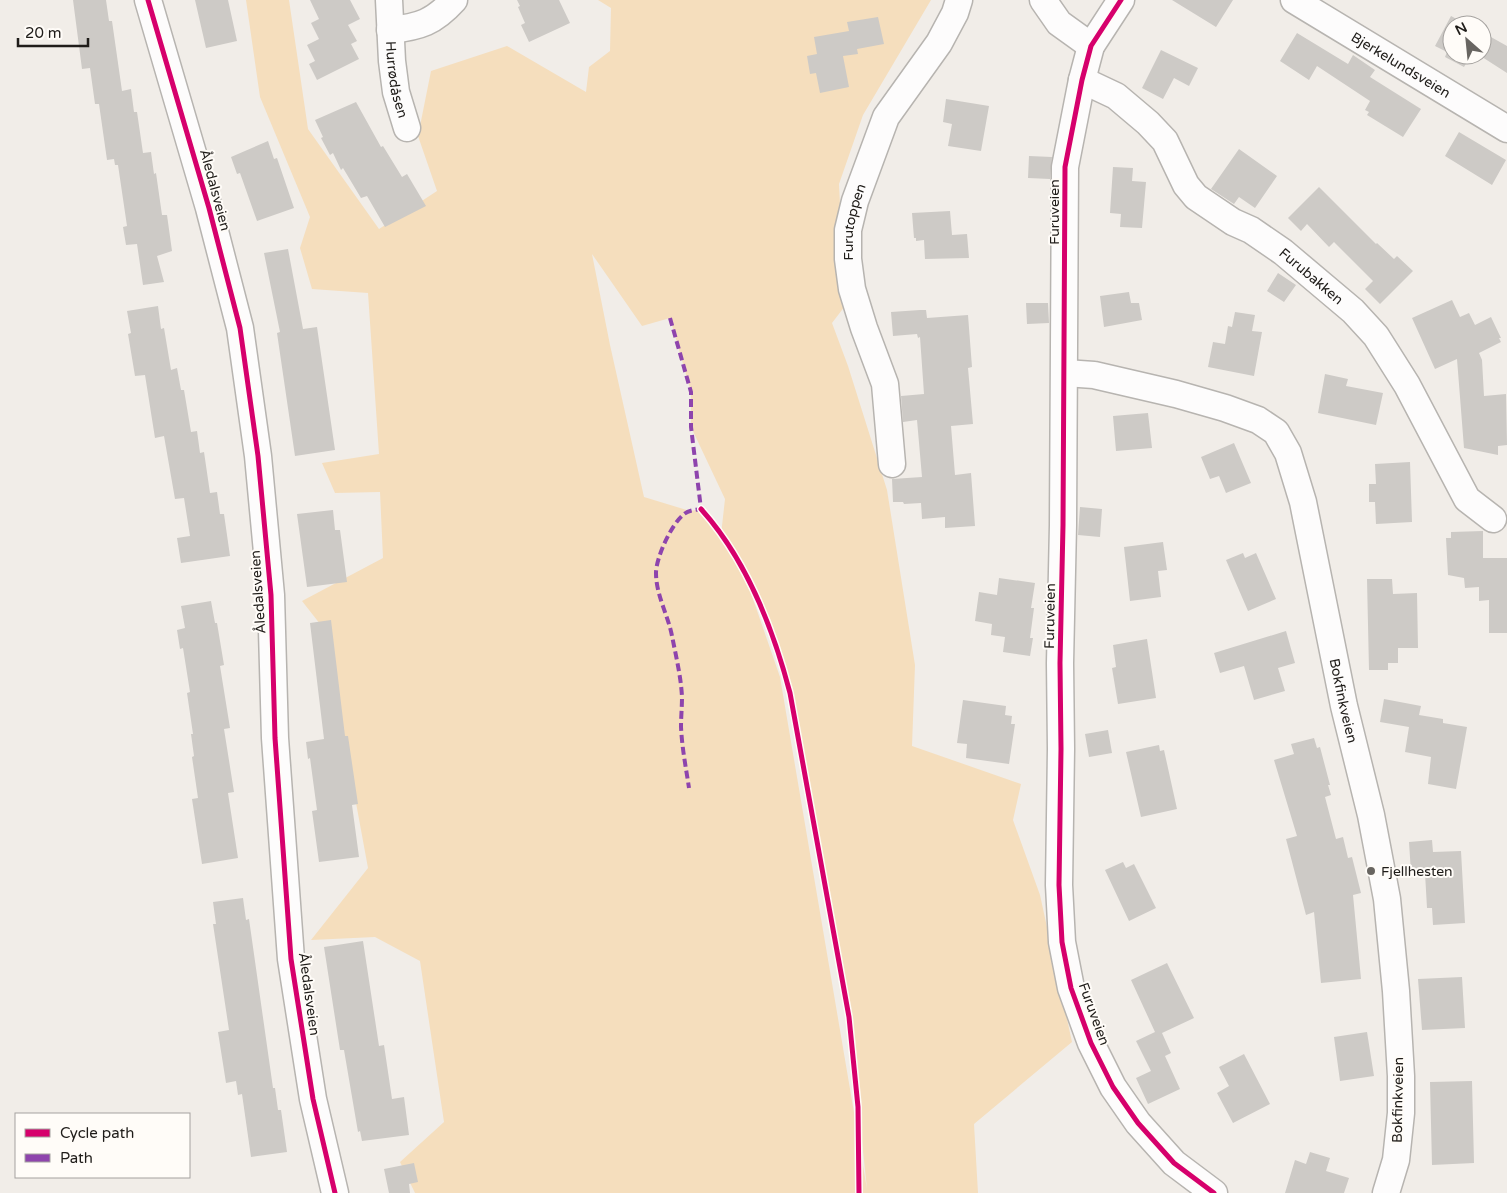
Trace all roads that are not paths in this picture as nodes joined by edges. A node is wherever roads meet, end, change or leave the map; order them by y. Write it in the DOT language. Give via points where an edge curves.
graph roads {
  1 [pos="148,0"];
  2 [pos="389,0"];
  3 [pos="454,0"];
  4 [pos="959,0"];
  5 [pos="1043,0"];
  6 [pos="1120,0"];
  7 [pos="1294,0"];
  8 [pos="390,30"];
  9 [pos="1091,46"];
  10 [pos="1082,80"];
  11 [pos="407,128"];
  12 [pos="1507,129"];
  13 [pos="1065,373"];
  14 [pos="892,464"];
  15 [pos="1493,519"];
  16 [pos="335,1193"];
  17 [pos="1214,1193"];
  18 [pos="1386,1193"];
  1 -- 16 [label="street, Åledalsveien" via="209,208 240,328 258,456 272,595 275,738 292,959 313,1099"];
  2 -- 8 [label="street, Hurrødåsen"];
  3 -- 8 [label="street, Hurrødåsen" via="442,14 423,25"];
  4 -- 14 [label="street, Furutoppen" via="939,43 886,117 855,201 848,230 848,260 862,347 885,384"];
  5 -- 9 [label="street" via="1059,23"];
  6 -- 9 [label="street, Furuveien"];
  7 -- 12 [label="street, Bjerkelundsveien"];
  8 -- 11 [label="street, Hurrødåsen" via="396,92"];
  9 -- 10 [label="street, Furuveien"];
  10 -- 13 [label="street, Furuveien" via="1066,167"];
  10 -- 15 [label="street, Furubakken" via="1116,96 1148,123 1165,142 1186,185 1196,197 1283,252 1353,311 1376,336 1408,385 1467,499"];
  13 -- 17 [label="street, Furuveien" via="1060,663 1059,885 1062,942 1071,988 1091,1042 1113,1087 1138,1123 1174,1163"];
  13 -- 18 [label="street, Bokfinkveien" via="1094,376 1225,408 1258,420 1276,432 1288,453 1303,502 1387,899 1396,991 1401,1113 1396,1160"];
}
